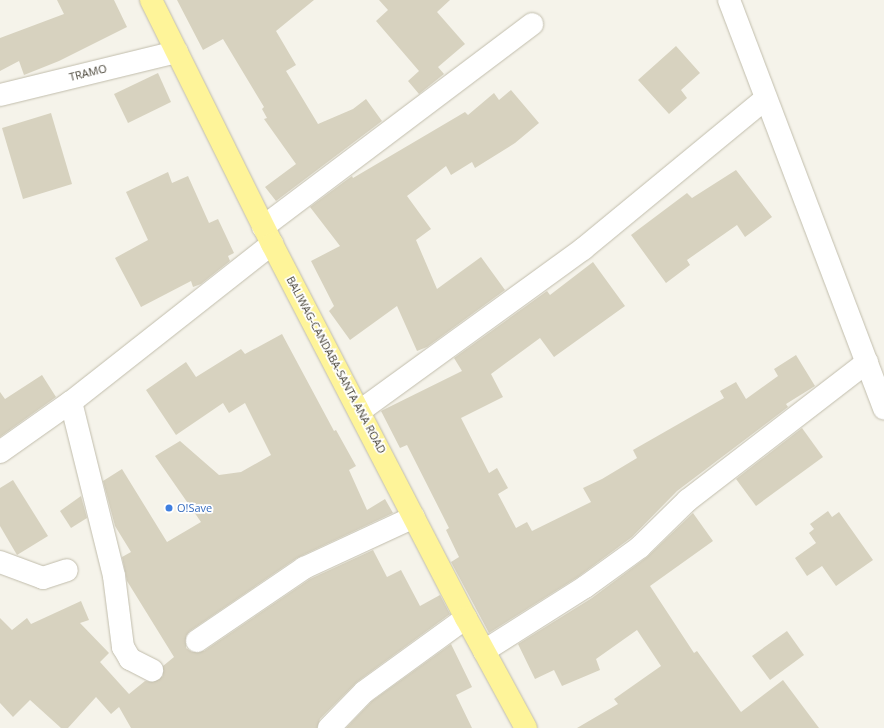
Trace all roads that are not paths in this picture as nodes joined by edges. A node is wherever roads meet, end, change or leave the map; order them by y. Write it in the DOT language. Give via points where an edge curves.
graph roads {
  1 [pos="151,0"];
  2 [pos="729,0"];
  3 [pos="532,24"];
  4 [pos="177,52"];
  5 [pos="0,95"];
  6 [pos="764,99"];
  7 [pos="268,235"];
  8 [pos="866,362"];
  9 [pos="71,402"];
  10 [pos="884,409"];
  11 [pos="360,411"];
  12 [pos="0,452"];
  13 [pos="414,517"];
  14 [pos="0,562"];
  15 [pos="66,570"];
  16 [pos="466,618"];
  17 [pos="197,641"];
  18 [pos="484,651"];
  19 [pos="152,670"];
  20 [pos="329,728"];
  21 [pos="526,728"];
  1 -- 4 [label="main road, BALIWAG-CANDABA-SANTA ANA ROAD"];
  2 -- 6 [label="street"];
  3 -- 7 [label="street"];
  4 -- 5 [label="street, TRAMO"];
  4 -- 7 [label="main road, BALIWAG-CANDABA-SANTA ANA ROAD"];
  6 -- 8 [label="street"];
  6 -- 11 [label="street" via="583,249"];
  7 -- 9 [label="street"];
  7 -- 11 [label="main road, BALIWAG-CANDABA-SANTA ANA ROAD"];
  8 -- 10 [label="street"];
  8 -- 18 [label="street" via="688,500 640,547 585,587"];
  9 -- 12 [label="street"];
  9 -- 19 [label="street" via="114,576 123,647 130,659"];
  11 -- 13 [label="main road, BALIWAG-CANDABA-SANTA ANA ROAD"];
  13 -- 16 [label="main road, BALIWAG-CANDABA-SANTA ANA ROAD"];
  13 -- 17 [label="street" via="304,568"];
  14 -- 15 [label="street" via="43,578"];
  16 -- 18 [label="main road, BALIWAG-CANDABA-SANTA ANA ROAD"];
  16 -- 20 [label="street" via="364,692"];
  18 -- 21 [label="main road, BALIWAG-CANDABA-SANTA ANA ROAD"];
}
